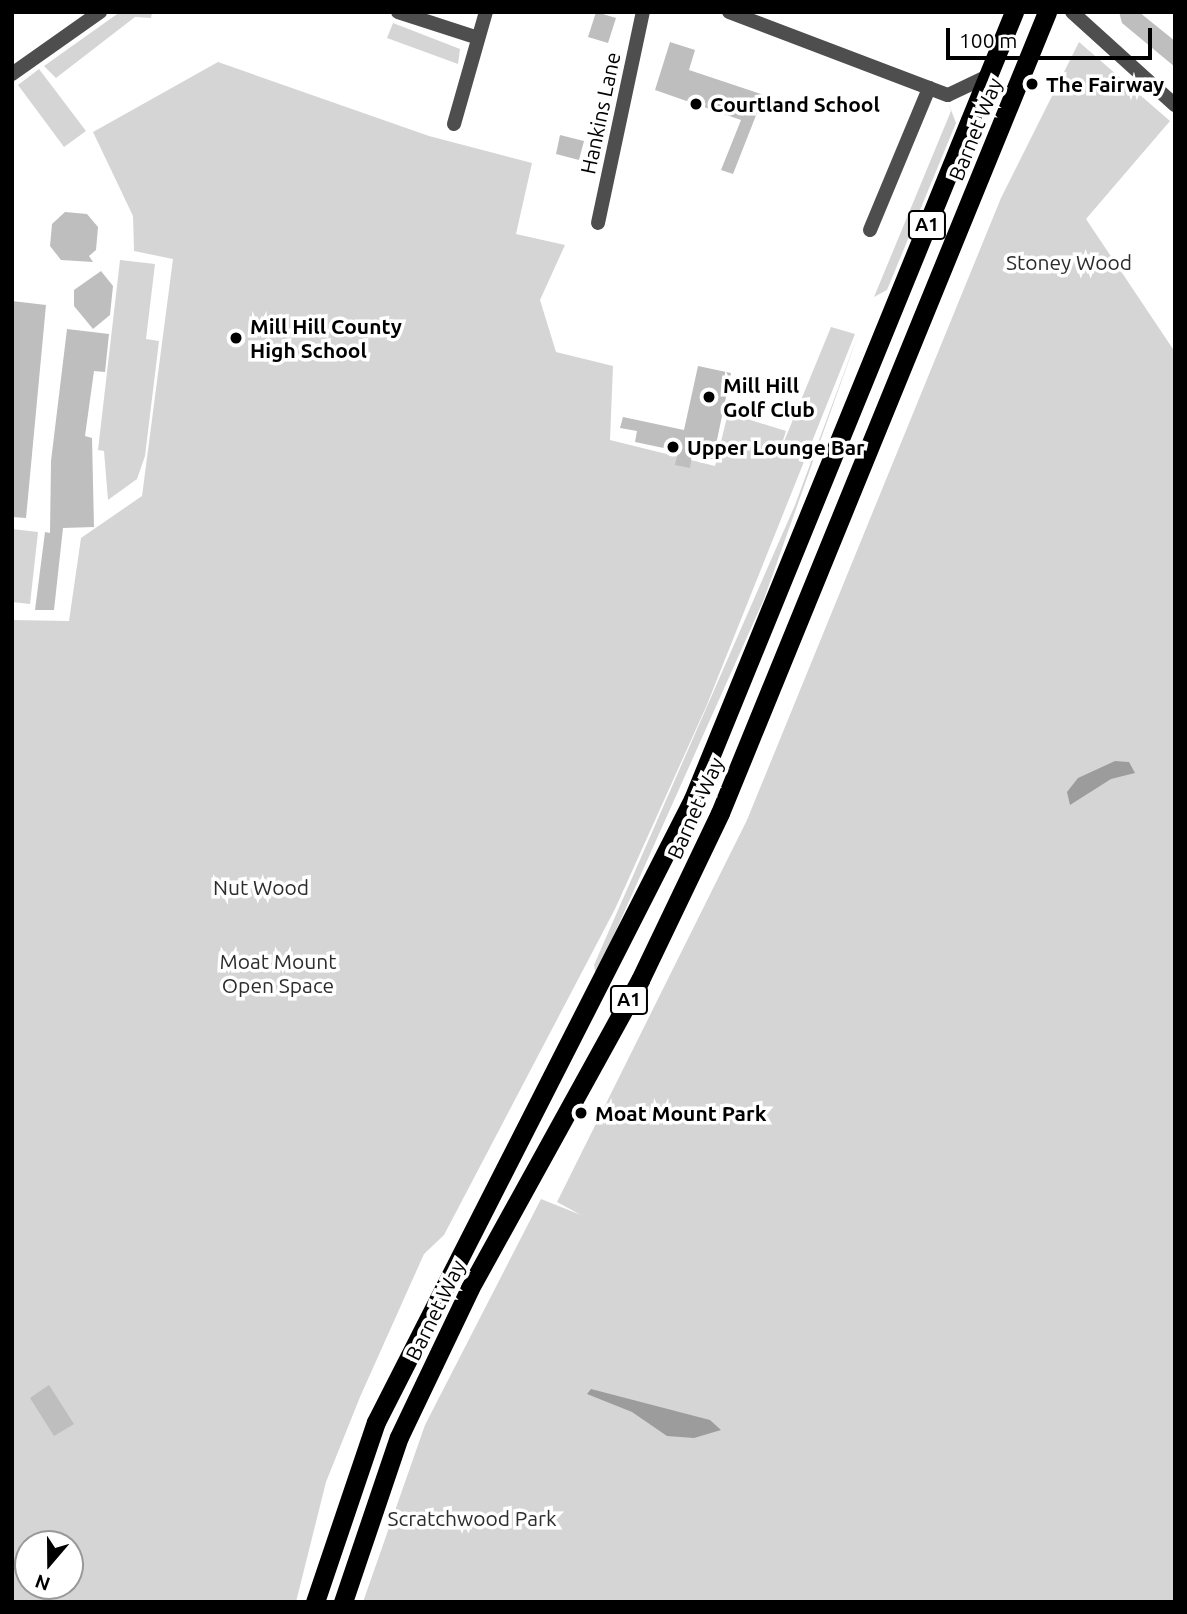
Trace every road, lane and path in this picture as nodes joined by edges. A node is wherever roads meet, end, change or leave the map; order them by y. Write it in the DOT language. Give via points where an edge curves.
graph roads {
  1 [pos="100,12"];
  2 [pos="398,12"];
  3 [pos="486,12"];
  4 [pos="643,12"];
  5 [pos="729,12"];
  6 [pos="1014,12"];
  7 [pos="1047,12"];
  8 [pos="1072,12"];
  9 [pos="478,38"];
  10 [pos="12,74"];
  11 [pos="988,76"];
  12 [pos="929,88"];
  13 [pos="1175,105"];
  14 [pos="454,124"];
  15 [pos="598,223"];
  16 [pos="870,230"];
  17 [pos="314,1602"];
  18 [pos="342,1602"];
  1 -- 10 [label="street"];
  2 -- 9 [label="street"];
  3 -- 9 [label="street"];
  4 -- 15 [label="street, Hankins Lane"];
  5 -- 12 [label="street"];
  6 -- 11 [label="highway, Barnet Way / A1"];
  7 -- 18 [label="highway, Barnet Way / A1" via="720,813 640,980 470,1288 399,1437"];
  8 -- 13 [label="street"];
  9 -- 14 [label="street"];
  11 -- 12 [label="street" via="948,95"];
  11 -- 17 [label="highway, Barnet Way / A1" via="693,799 376,1422"];
  12 -- 16 [label="street"];
}
